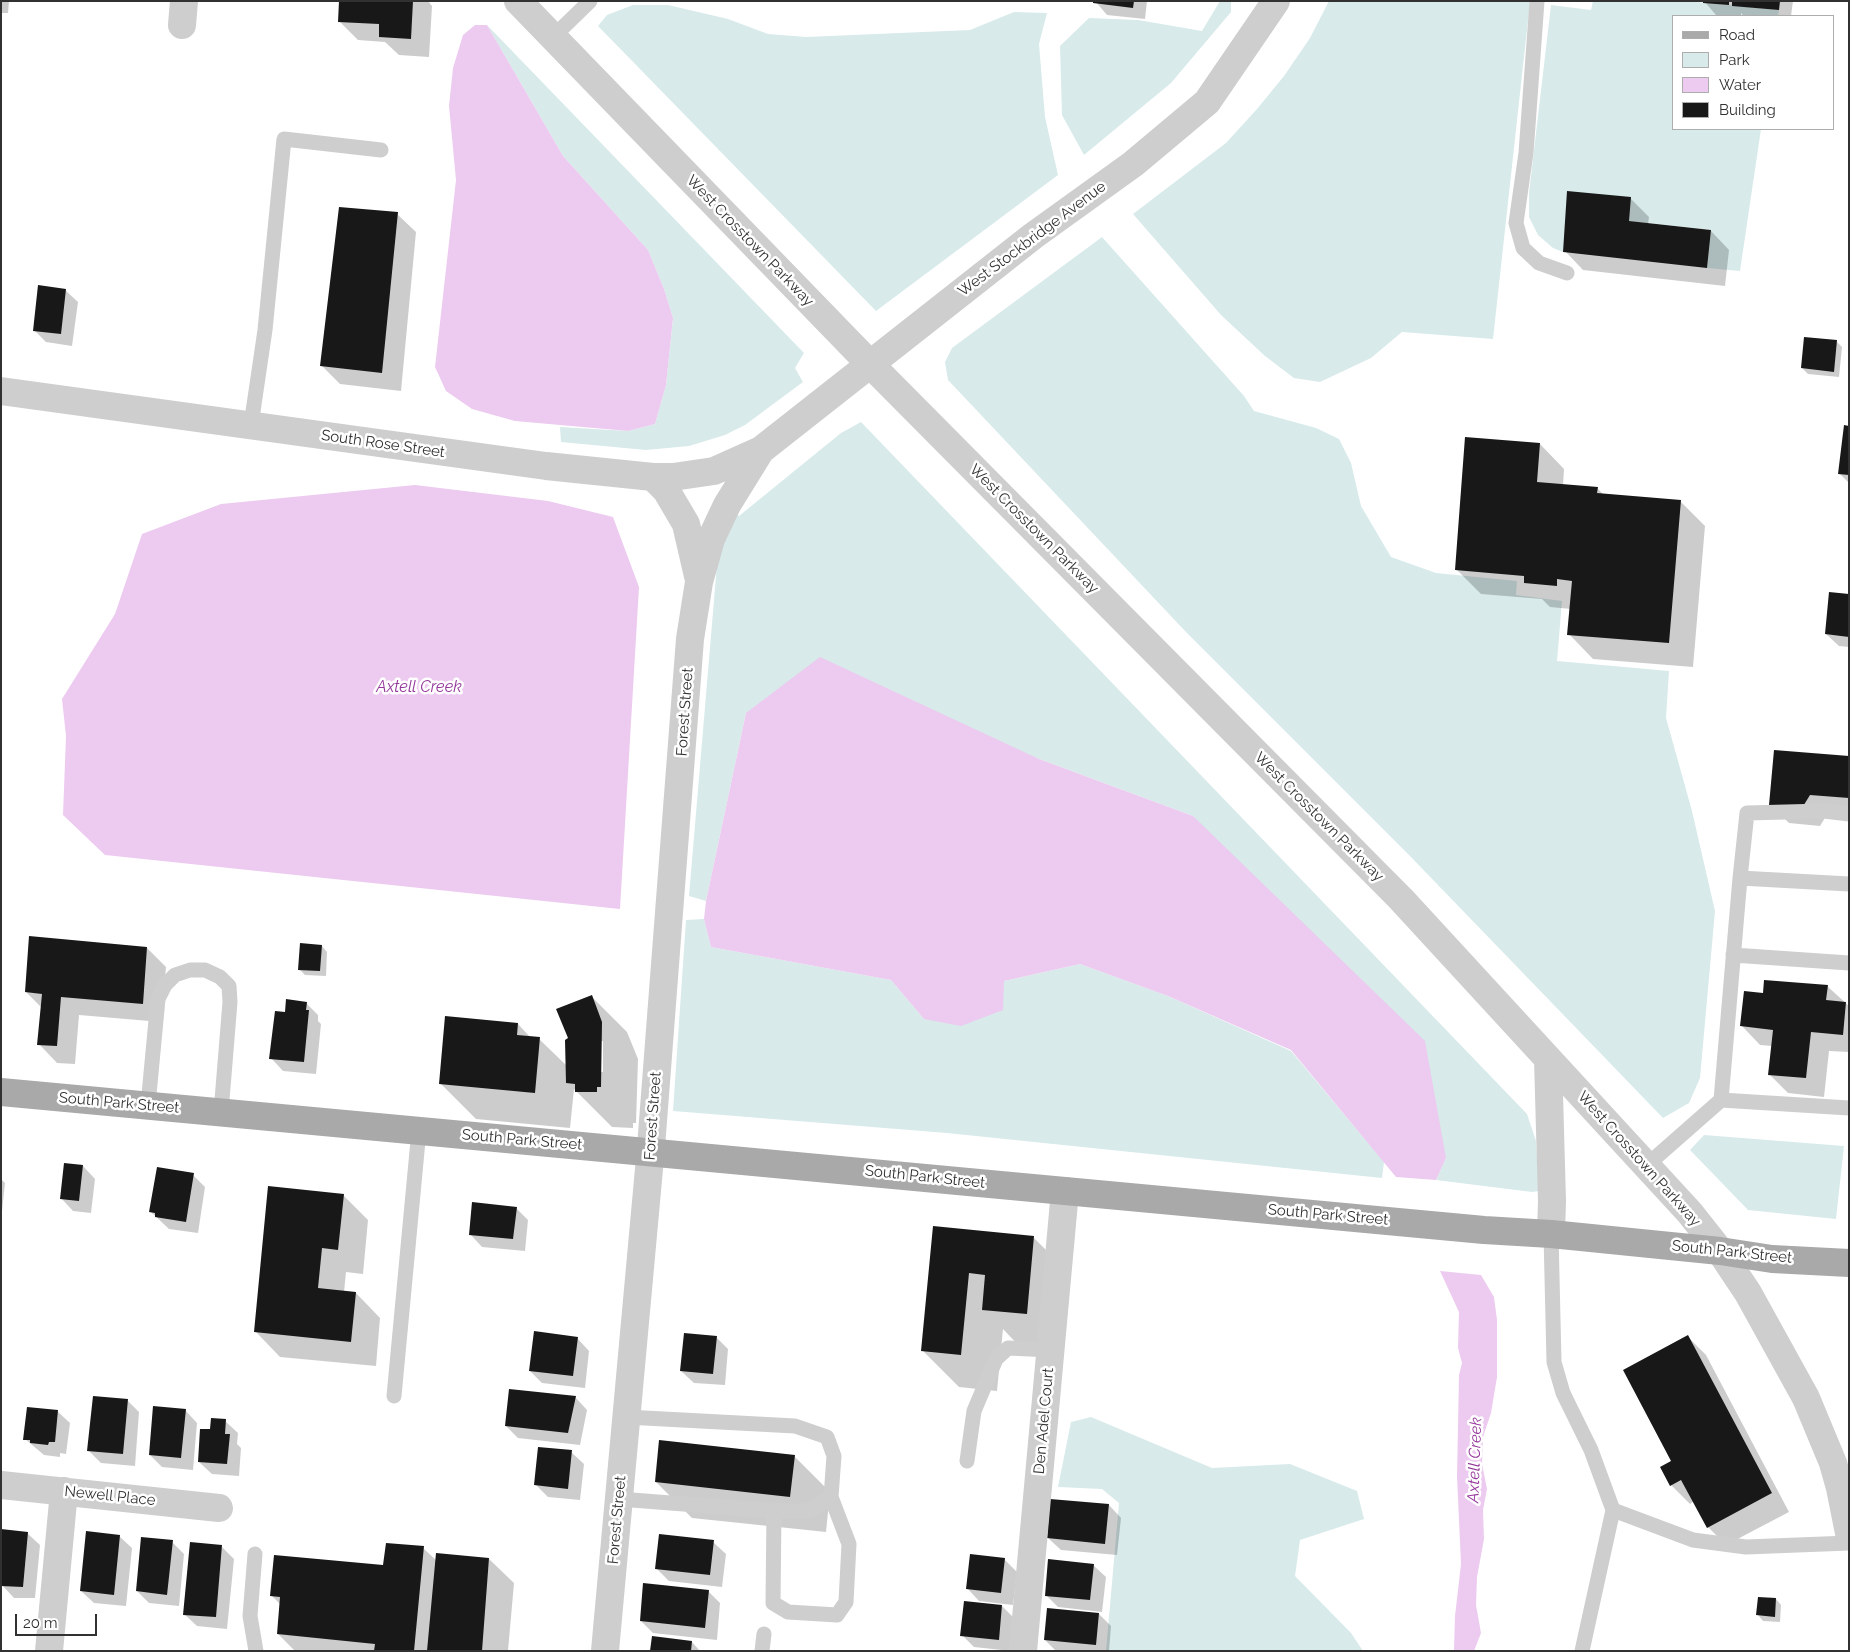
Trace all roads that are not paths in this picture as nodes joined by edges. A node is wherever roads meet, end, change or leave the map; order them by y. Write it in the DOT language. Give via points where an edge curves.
graph roads {
  1 [pos="518,1"];
  2 [pos="590,1"];
  3 [pos="1276,1"];
  4 [pos="1537,1"];
  5 [pos="553,37"];
  6 [pos="381,150"];
  7 [pos="1567,273"];
  8 [pos="870,364"];
  9 [pos="1,391"];
  10 [pos="251,425"];
  11 [pos="761,450"];
  12 [pos="653,477"];
  13 [pos="699,582"];
  14 [pos="1849,814"];
  15 [pos="1740,878"];
  16 [pos="1849,884"];
  17 [pos="1733,955"];
  18 [pos="1849,963"];
  19 [pos="1548,1059"];
  20 [pos="1,1092"];
  21 [pos="1721,1100"];
  22 [pos="148,1105"];
  23 [pos="1849,1108"];
  24 [pos="221,1112"];
  25 [pos="419,1130"];
  26 [pos="651,1152"];
  27 [pos="1646,1166"];
  28 [pos="1065,1191"];
  29 [pos="1551,1234"];
  30 [pos="1720,1251"];
  31 [pos="1849,1263"];
  32 [pos="1051,1350"];
  33 [pos="394,1396"];
  34 [pos="626,1417"];
  35 [pos="967,1461"];
  36 [pos="1,1485"];
  37 [pos="64,1491"];
  38 [pos="832,1497"];
  39 [pos="619,1499"];
  40 [pos="219,1508"];
  41 [pos="1613,1510"];
  42 [pos="774,1512"];
  43 [pos="1849,1533"];
  44 [pos="1849,1543"];
  45 [pos="255,1554"];
  46 [pos="764,1634"];
  47 [pos="49,1651"];
  48 [pos="256,1651"];
  49 [pos="605,1651"];
  50 [pos="762,1651"];
  51 [pos="1023,1651"];
  52 [pos="1582,1651"];
  1 -- 5 [label="street, West Crosstown Parkway"];
  2 -- 5 [label="lane"];
  3 -- 8 [label="street, West Stockbridge Avenue" via="1207,102 1133,164 1033,236"];
  4 -- 7 [label="lane" via="1526,154 1516,223 1523,248 1539,263"];
  5 -- 8 [label="street, West Crosstown Parkway"];
  6 -- 10 [label="lane" via="284,139 265,330"];
  8 -- 11 [label="street, West Stockbridge Avenue"];
  8 -- 19 [label="street, West Crosstown Parkway" via="1401,900"];
  9 -- 10 [label="street, South Rose Street"];
  10 -- 12 [label="street, South Rose Street" via="546,466"];
  11 -- 12 [label="street, South Rose Street" via="714,471"];
  11 -- 13 [label="street, Forest Street" via="719,521"];
  12 -- 13 [label="street, Forest Street" via="666,490 686,524"];
  13 -- 26 [label="street, Forest Street" via="690,639"];
  14 -- 15 [label="lane" via="1824,811 1747,813"];
  15 -- 16 [label="lane"];
  15 -- 17 [label="lane"];
  17 -- 18 [label="lane"];
  17 -- 21 [label="lane"];
  19 -- 27 [label="street, West Crosstown Parkway"];
  19 -- 29 [label="street"];
  20 -- 22 [label="main road, South Park Street"];
  21 -- 23 [label="lane"];
  21 -- 27 [label="lane"];
  22 -- 24 [label="main road, South Park Street"];
  22 -- 24 [label="lane" via="158,999 175,975 205,970 220,977 228,986 230,1002"];
  24 -- 25 [label="main road, South Park Street"];
  25 -- 26 [label="main road, South Park Street"];
  25 -- 33 [label="lane"];
  26 -- 28 [label="main road, South Park Street"];
  26 -- 34 [label="street, Forest Street"];
  27 -- 30 [label="street, West Crosstown Parkway"];
  28 -- 29 [label="main road, South Park Street"];
  28 -- 32 [label="street, Den Adel Court"];
  29 -- 30 [label="main road, South Park Street"];
  29 -- 41 [label="lane" via="1554,1362 1563,1392 1591,1450"];
  30 -- 31 [label="main road, South Park Street" via="1772,1259"];
  30 -- 43 [label="street, West Crosstown Parkway" via="1748,1293 1816,1419 1840,1488"];
  32 -- 35 [label="lane" via="1008,1348 996,1359 974,1411"];
  32 -- 51 [label="street, Den Adel Court"];
  34 -- 38 [label="lane" via="794,1426 827,1437 834,1456"];
  34 -- 39 [label="street, Forest Street"];
  36 -- 37 [label="street, Newell Place"];
  37 -- 40 [label="street, Newell Place"];
  37 -- 47 [label="street"];
  38 -- 42 [label="lane" via="808,1511"];
  38 -- 42 [label="lane" via="850,1544 846,1602 837,1615 788,1612 773,1604"];
  39 -- 42 [label="lane"];
  39 -- 49 [label="street, Forest Street"];
  41 -- 44 [label="lane" via="1693,1540 1746,1547"];
  41 -- 52 [label="lane"];
  45 -- 48 [label="lane" via="250,1616"];
  46 -- 50 [label="lane"];
}
